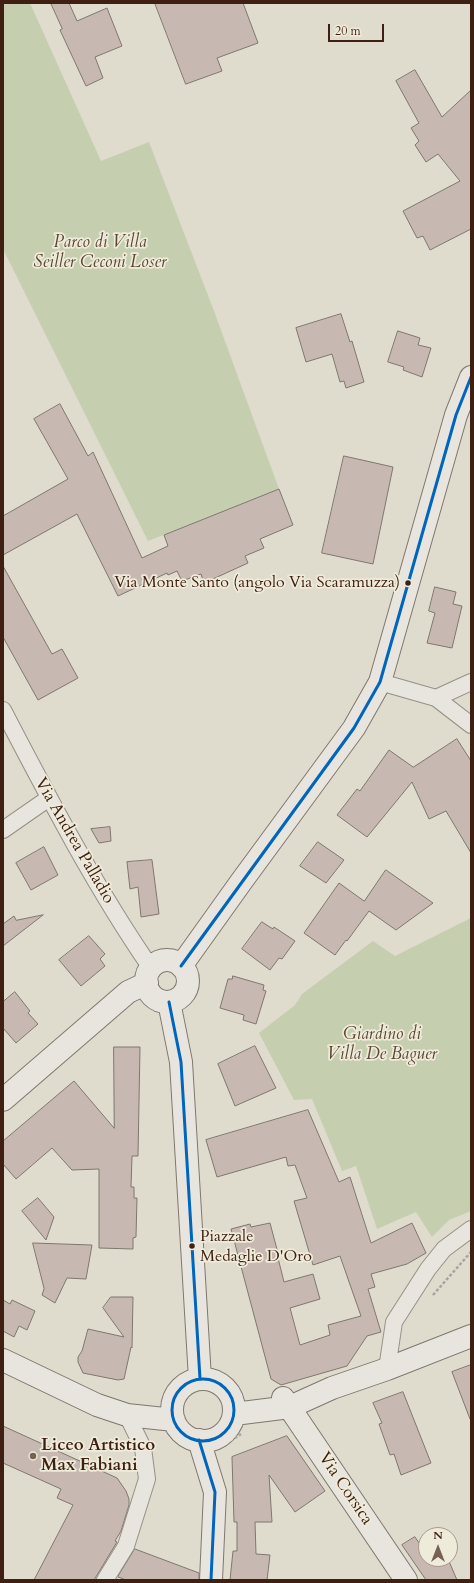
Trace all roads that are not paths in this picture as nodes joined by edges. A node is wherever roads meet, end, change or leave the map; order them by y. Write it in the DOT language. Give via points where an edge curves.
graph roads {
  1 [pos="471,377"];
  2 [pos="380,682"];
  3 [pos="471,682"];
  4 [pos="436,698"];
  5 [pos="3,710"];
  6 [pos="471,725"];
  7 [pos="49,798"];
  8 [pos="3,830"];
  9 [pos="181,966"];
  10 [pos="149,975"];
  11 [pos="169,1002"];
  12 [pos="3,1100"];
  13 [pos="471,1229"];
  14 [pos="471,1336"];
  15 [pos="3,1360"];
  16 [pos="387,1369"];
  17 [pos="200,1379"];
  18 [pos="287,1403"];
  19 [pos="234,1409"];
  20 [pos="127,1415"];
  21 [pos="174,1420"];
  22 [pos="199,1440"];
  23 [pos="105,1580"];
  24 [pos="211,1580"];
  25 [pos="406,1580"];
  1 -- 2 [label="main road" via="456,414"];
  2 -- 4 [label="street"];
  2 -- 9 [label="main road" via="354,728"];
  3 -- 4 [label="street"];
  4 -- 6 [label="street"];
  5 -- 7 [label="street, Via Andrea Palladio"];
  7 -- 8 [label="street"];
  7 -- 10 [label="street, Via Andrea Palladio"];
  9 -- 10 [label="main road" via="174,962 157,962"];
  9 -- 11 [label="main road" via="186,972 187,989 177,1000"];
  10 -- 11 [label="main road" via="149,990 154,997 160,1002"];
  10 -- 12 [label="main road"];
  11 -- 17 [label="main road" via="181,1062"];
  13 -- 16 [label="street" via="444,1249 394,1322"];
  14 -- 16 [label="main road"];
  15 -- 20 [label="main road" via="97,1405"];
  16 -- 18 [label="main road"];
  17 -- 19 [label="main road" via="209,1379 225,1388"];
  17 -- 21 [label="main road" via="179,1390 172,1404"];
  18 -- 19 [label="main road"];
  18 -- 25 [label="main road, Via Corsica"];
  19 -- 22 [label="main road" via="226,1431 209,1440"];
  20 -- 21 [label="main road"];
  20 -- 23 [label="street" via="143,1448 147,1479 126,1546"];
  21 -- 22 [label="main road" via="183,1434"];
  22 -- 24 [label="main road" via="215,1492"];
}
